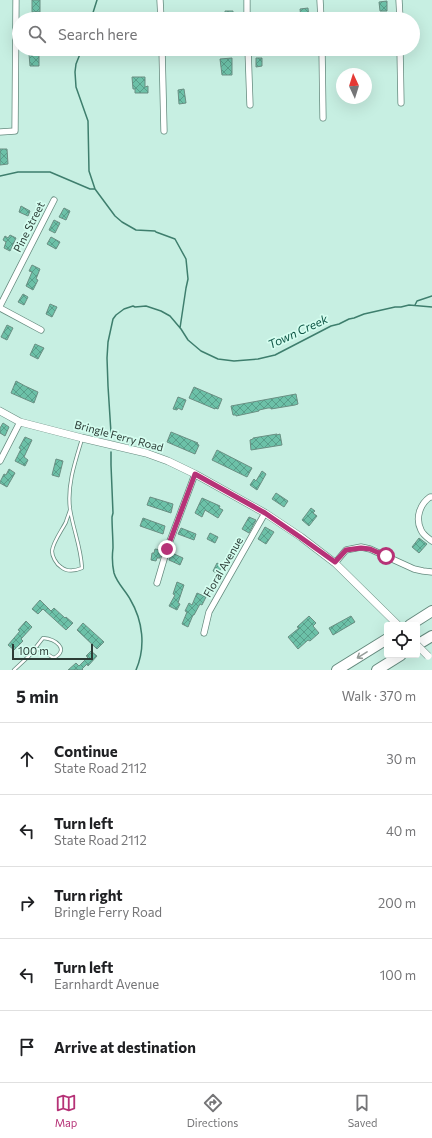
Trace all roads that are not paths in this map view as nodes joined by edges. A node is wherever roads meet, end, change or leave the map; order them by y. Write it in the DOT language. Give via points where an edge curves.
graph roads {
  1 [pos="16,0"];
  2 [pos="160,0"];
  3 [pos="247,0"];
  4 [pos="320,0"];
  5 [pos="399,0"];
  6 [pos="16,12"];
  7 [pos="161,12"];
  8 [pos="247,12"];
  9 [pos="321,12"];
  10 [pos="400,12"];
  11 [pos="16,56"];
  12 [pos="162,56"];
  13 [pos="248,56"];
  14 [pos="322,56"];
  15 [pos="400,56"];
  16 [pos="401,103"];
  17 [pos="250,105"];
  18 [pos="323,118"];
  19 [pos="164,131"];
  20 [pos="0,132"];
  21 [pos="54,200"];
  22 [pos="0,307"];
  23 [pos="41,330"];
  24 [pos="0,411"];
  25 [pos="20,422"];
  26 [pos="82,438"];
  27 [pos="0,461"];
  28 [pos="195,474"];
  29 [pos="432,497"];
  30 [pos="70,510"];
  31 [pos="265,513"];
  32 [pos="432,541"];
  33 [pos="335,562"];
  34 [pos="432,572"];
  35 [pos="157,583"];
  36 [pos="432,611"];
  37 [pos="395,622"];
  38 [pos="415,622"];
  39 [pos="204,633"];
  40 [pos="432,636"];
  41 [pos="384,641"];
  42 [pos="420,643"];
  43 [pos="420,648"];
  44 [pos="35,649"];
  45 [pos="396,658"];
  46 [pos="430,658"];
  47 [pos="14,670"];
  48 [pos="337,670"];
  49 [pos="377,670"];
  1 -- 6 [label="street"];
  2 -- 7 [label="street"];
  3 -- 8 [label="street"];
  4 -- 9 [label="street"];
  5 -- 10 [label="street"];
  11 -- 20 [label="street" via="15,131"];
  12 -- 19 [label="street"];
  13 -- 17 [label="street"];
  14 -- 18 [label="street"];
  15 -- 16 [label="street"];
  21 -- 22 [label="street, Pine Street"];
  22 -- 23 [label="street"];
  24 -- 25 [label="street, Bringle Ferry Road"];
  25 -- 26 [label="street, Bringle Ferry Road"];
  25 -- 27 [label="street"];
  26 -- 28 [label="street, Bringle Ferry Road" via="146,453"];
  26 -- 30 [label="lane" via="70,482"];
  28 -- 31 [label="street, Bringle Ferry Road"];
  28 -- 35 [label="street"];
  29 -- 32 [label="street" via="424,501 418,521 420,530"];
  30 -- 30 [label="lane" via="52,550 55,561 61,568 76,570 82,568"];
  31 -- 33 [label="street, Bringle Ferry Road"];
  31 -- 39 [label="street, Floral Avenue" via="208,612"];
  33 -- 34 [label="street" via="346,550 361,548 370,549 414,569"];
  33 -- 37 [label="street, Bringle Ferry Road"];
  36 -- 38 [label="highway"];
  40 -- 42 [label="highway"];
  41 -- 48 [label="highway, one-way"];
  43 -- 46 [label="street, bridge"];
  44 -- 44 [label="lane" via="43,650 54,658 61,649 49,638 43,638"];
  44 -- 47 [label="lane"];
  45 -- 49 [label="highway"];
}
